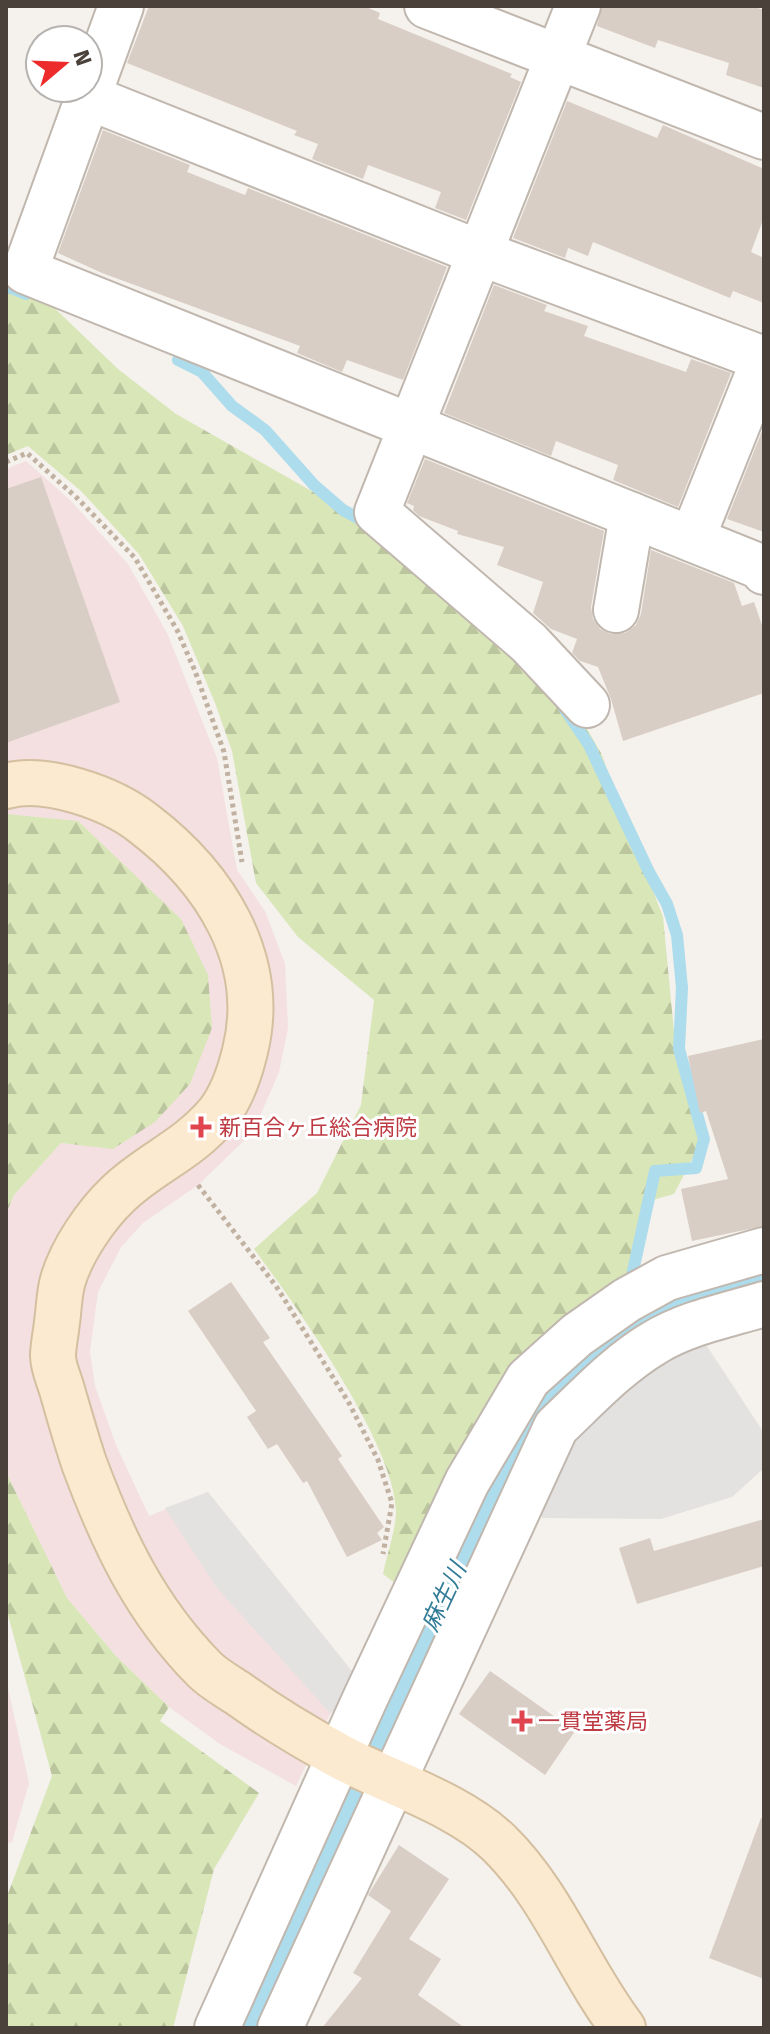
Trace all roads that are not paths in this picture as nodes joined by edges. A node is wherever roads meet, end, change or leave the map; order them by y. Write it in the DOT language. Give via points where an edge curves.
graph roads {
  1 [pos="121,6"];
  2 [pos="427,6"];
  3 [pos="578,6"];
  4 [pos="104,53"];
  5 [pos="558,55"];
  6 [pos="104,103"];
  7 [pos="85,104"];
  8 [pos="764,137"];
  9 [pos="480,253"];
  10 [pos="764,359"];
  11 [pos="410,427"];
  12 [pos="632,515"];
  13 [pos="692,539"];
  14 [pos="763,568"];
  15 [pos="616,610"];
  16 [pos="587,705"];
  17 [pos="6,786"];
  18 [pos="764,1250"];
  19 [pos="764,1304"];
  20 [pos="368,1769"];
  21 [pos="217,2028"];
  22 [pos="280,2028"];
  23 [pos="623,2028"];
  1 -- 4 [label="street"];
  2 -- 5 [label="street"];
  3 -- 5 [label="street"];
  5 -- 8 [label="street"];
  5 -- 9 [label="street"];
  6 -- 9 [label="street"];
  7 -- 11 [label="street" via="25,271"];
  9 -- 10 [label="street"];
  9 -- 11 [label="street"];
  10 -- 13 [label="street"];
  11 -- 12 [label="street"];
  11 -- 16 [label="street" via="377,512 529,643"];
  12 -- 13 [label="street"];
  12 -- 15 [label="street"];
  13 -- 14 [label="street"];
  17 -- 20 [label="street" via="76,789 144,823 219,901 237,938 251,989 250,1033 240,1072 221,1110 194,1140 120,1192 90,1226 63,1280 53,1358 104,1516 147,1600 207,1672 255,1706"];
  18 -- 20 [label="street" via="654,1285 577,1335 528,1379 467,1482"];
  19 -- 20 [label="street" via="655,1342 556,1427"];
  20 -- 21 [label="street"];
  20 -- 22 [label="street"];
  20 -- 23 [label="street" via="451,1810 497,1841 532,1883"];
}
